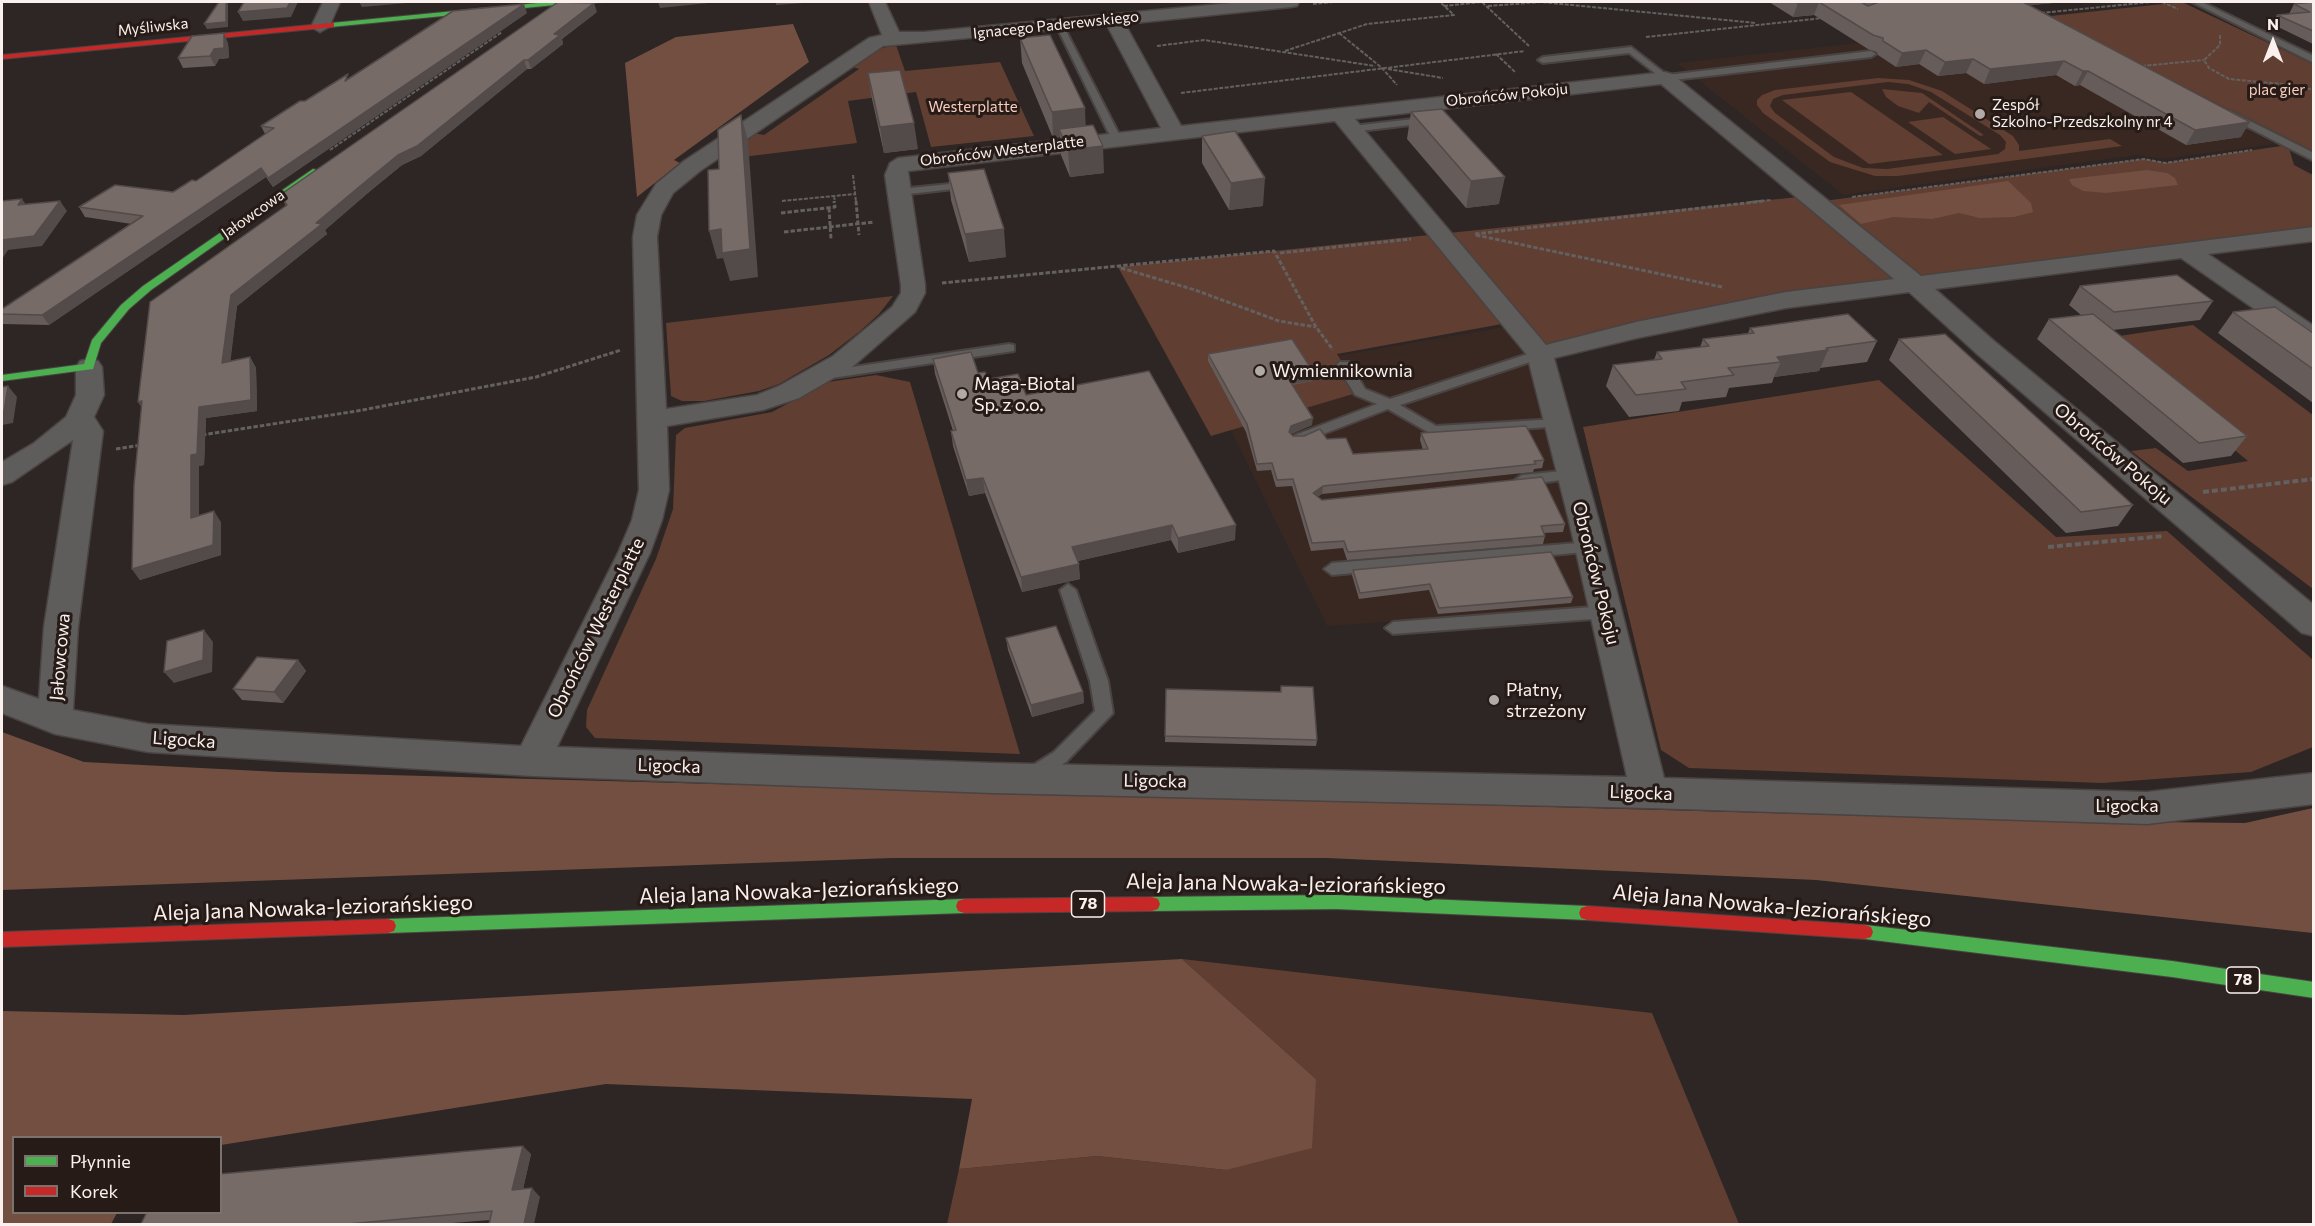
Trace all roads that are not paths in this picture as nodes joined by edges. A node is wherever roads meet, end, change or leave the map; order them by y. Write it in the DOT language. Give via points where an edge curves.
graph roads {
  1 [pos="331,2"];
  2 [pos="559,2"];
  3 [pos="565,2"];
  4 [pos="877,2"];
  5 [pos="1291,2"];
  6 [pos="2196,2"];
  7 [pos="536,19"];
  8 [pos="1113,19"];
  9 [pos="1058,25"];
  10 [pos="320,27"];
  11 [pos="892,38"];
  12 [pos="1872,54"];
  13 [pos="2,57"];
  14 [pos="1543,60"];
  15 [pos="2313,60"];
  16 [pos="1665,78"];
  17 [pos="2224,111"];
  18 [pos="1434,119"];
  19 [pos="1346,121"];
  20 [pos="1174,132"];
  21 [pos="1116,138"];
  22 [pos="2313,158"];
  23 [pos="324,165"];
  24 [pos="959,186"];
  25 [pos="900,192"];
  26 [pos="2313,234"];
  27 [pos="2184,249"];
  28 [pos="1913,282"];
  29 [pos="2313,338"];
  30 [pos="1009,348"];
  31 [pos="1540,354"];
  32 [pos="1344,365"];
  33 [pos="89,367"];
  34 [pos="824,375"];
  35 [pos="2,378"];
  36 [pos="1389,404"];
  37 [pos="654,420"];
  38 [pos="78,422"];
  39 [pos="1558,423"];
  40 [pos="1298,438"];
  41 [pos="1572,475"];
  42 [pos="2,476"];
  43 [pos="1501,483"];
  44 [pos="1590,547"];
  45 [pos="1332,569"];
  46 [pos="1068,590"];
  47 [pos="1606,612"];
  48 [pos="2313,624"];
  49 [pos="1394,628"];
  50 [pos="2,699"];
  51 [pos="55,720"];
  52 [pos="532,761"];
  53 [pos="1026,778"];
  54 [pos="2313,788"];
  55 [pos="1649,793"];
  56 [pos="2,940"];
  57 [pos="2313,990"];
  1 -- 10 [label="street"];
  2 -- 3 [label="main road, Myśliwska"];
  2 -- 7 [label="main road"];
  2 -- 10 [label="main road, Myśliwska"];
  4 -- 11 [label="street"];
  5 -- 8 [label="street, Ignacego Paderewskiego"];
  6 -- 15 [label="lane"];
  8 -- 9 [label="street, Ignacego Paderewskiego"];
  8 -- 20 [label="street"];
  9 -- 11 [label="street, Ignacego Paderewskiego"];
  9 -- 21 [label="lane"];
  10 -- 13 [label="main road, Myśliwska"];
  11 -- 37 [label="street, Obrońców Westerplatte" via="867,48 664,189 650,215 645,237"];
  12 -- 16 [label="lane"];
  14 -- 16 [label="lane" via="1631,50"];
  16 -- 19 [label="street, Obrońców Pokoju"];
  16 -- 28 [label="street, Obrońców Pokoju"];
  17 -- 22 [label="lane"];
  18 -- 19 [label="lane"];
  19 -- 20 [label="street, Obrońców Westerplatte"];
  19 -- 31 [label="street, Obrońców Pokoju"];
  20 -- 21 [label="street, Obrońców Westerplatte"];
  21 -- 25 [label="street, Obrońców Westerplatte" via="906,163 896,175"];
  23 -- 33 [label="main road, Jałowcowa" via="133,300 96,342"];
  24 -- 25 [label="lane"];
  25 -- 34 [label="street, Obrońców Westerplatte" via="913,293 902,312"];
  26 -- 27 [label="street"];
  27 -- 28 [label="street"];
  27 -- 29 [label="street"];
  28 -- 31 [label="street" via="1712,314"];
  28 -- 48 [label="street, Obrońców Pokoju"];
  30 -- 34 [label="lane"];
  31 -- 36 [label="lane"];
  31 -- 39 [label="street, Obrońców Pokoju"];
  32 -- 36 [label="lane" via="1360,392"];
  33 -- 35 [label="main road"];
  33 -- 38 [label="street" via="90,395"];
  34 -- 37 [label="street, Obrońców Westerplatte" via="763,402"];
  36 -- 39 [label="lane" via="1433,431"];
  36 -- 40 [label="lane"];
  37 -- 52 [label="street, Obrońców Westerplatte" via="654,490 647,520"];
  38 -- 42 [label="street"];
  38 -- 51 [label="street, Jałowcowa" via="85,423 89,431 61,627"];
  39 -- 41 [label="street, Obrońców Pokoju"];
  41 -- 43 [label="lane"];
  41 -- 44 [label="street, Obrońców Pokoju"];
  44 -- 45 [label="lane"];
  44 -- 47 [label="street, Obrońców Pokoju"];
  46 -- 53 [label="lane" via="1099,681 1104,713 1060,757"];
  47 -- 49 [label="lane"];
  47 -- 55 [label="street, Obrońców Pokoju"];
  50 -- 51 [label="street, Ligocka"];
  51 -- 52 [label="street, Ligocka" via="147,738"];
  52 -- 53 [label="street, Ligocka"];
  53 -- 55 [label="street, Ligocka"];
  54 -- 55 [label="street, Ligocka" via="2148,808"];
  56 -- 57 [label="main road, Aleja Jana Nowaka-Jeziorańskiego / 78" via="998,904 1336,902 1622,914 1866,932"];
}
